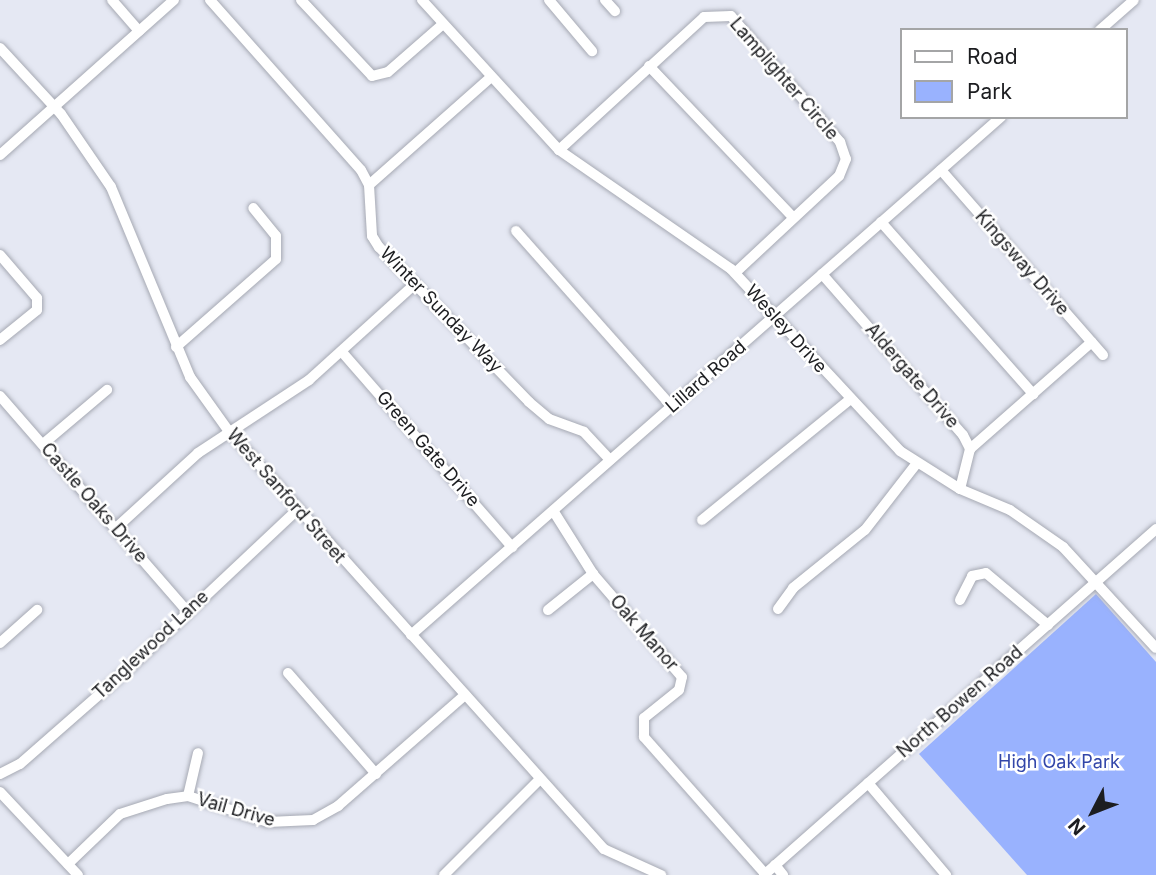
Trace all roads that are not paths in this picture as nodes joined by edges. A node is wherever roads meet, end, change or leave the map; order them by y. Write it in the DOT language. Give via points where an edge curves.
graph roads {
  1 [pos="111,0"];
  2 [pos="174,0"];
  3 [pos="210,0"];
  4 [pos="302,0"];
  5 [pos="422,0"];
  6 [pos="549,0"];
  7 [pos="605,0"];
  8 [pos="1134,0"];
  9 [pos="615,11"];
  10 [pos="443,24"];
  11 [pos="1102,28"];
  12 [pos="139,31"];
  13 [pos="0,48"];
  14 [pos="592,51"];
  15 [pos="649,66"];
  16 [pos="491,77"];
  17 [pos="53,107"];
  18 [pos="999,119"];
  19 [pos="559,150"];
  20 [pos="0,155"];
  21 [pos="941,170"];
  22 [pos="369,185"];
  23 [pos="253,208"];
  24 [pos="793,217"];
  25 [pos="881,222"];
  26 [pos="516,231"];
  27 [pos="0,255"];
  28 [pos="735,273"];
  29 [pos="822,274"];
  30 [pos="415,284"];
  31 [pos="776,315"];
  32 [pos="0,340"];
  33 [pos="1092,342"];
  34 [pos="176,347"];
  35 [pos="342,352"];
  36 [pos="1103,355"];
  37 [pos="107,390"];
  38 [pos="1033,394"];
  39 [pos="0,396"];
  40 [pos="849,400"];
  41 [pos="672,407"];
  42 [pos="228,430"];
  43 [pos="43,444"];
  44 [pos="970,449"];
  45 [pos="610,460"];
  46 [pos="917,463"];
  47 [pos="960,489"];
  48 [pos="298,510"];
  49 [pos="554,512"];
  50 [pos="702,520"];
  51 [pos="116,528"];
  52 [pos="1156,529"];
  53 [pos="512,547"];
  54 [pos="593,574"];
  55 [pos="1096,581"];
  56 [pos="960,600"];
  57 [pos="778,609"];
  58 [pos="37,610"];
  59 [pos="548,610"];
  60 [pos="187,611"];
  61 [pos="1048,625"];
  62 [pos="411,635"];
  63 [pos="0,643"];
  64 [pos="1156,648"];
  65 [pos="288,673"];
  66 [pos="465,695"];
  67 [pos="198,753"];
  68 [pos="0,774"];
  69 [pos="376,774"];
  70 [pos="539,780"];
  71 [pos="868,783"];
  72 [pos="0,792"];
  73 [pos="188,796"];
  74 [pos="68,864"];
  75 [pos="632,865"];
  76 [pos="775,865"];
  77 [pos="78,875"];
  78 [pos="443,875"];
  79 [pos="625,875"];
  80 [pos="661,875"];
  81 [pos="765,875"];
  82 [pos="783,875"];
  83 [pos="946,875"];
  1 -- 12 [label="street"];
  2 -- 12 [label="street"];
  3 -- 22 [label="street"];
  4 -- 10 [label="street" via="372,76 388,72"];
  5 -- 10 [label="street, Wesley Drive"];
  6 -- 14 [label="street"];
  7 -- 9 [label="street"];
  8 -- 11 [label="street"];
  10 -- 16 [label="street, Wesley Drive"];
  12 -- 17 [label="street"];
  13 -- 17 [label="street, West Sanford Street"];
  15 -- 19 [label="street, Lamplighter Circle"];
  15 -- 24 [label="street"];
  15 -- 24 [label="street, Lamplighter Circle" via="704,17 731,16 844,150 839,176"];
  16 -- 19 [label="street, Wesley Drive"];
  16 -- 22 [label="street"];
  17 -- 20 [label="street"];
  17 -- 34 [label="street, West Sanford Street" via="113,192"];
  18 -- 21 [label="street, Lillard Road"];
  19 -- 28 [label="street, Wesley Drive" via="692,237"];
  21 -- 25 [label="street, Lillard Road"];
  21 -- 33 [label="street, Kingsway Drive"];
  22 -- 30 [label="street, Winter Sunday Way" via="372,236"];
  23 -- 34 [label="street" via="276,236 276,260"];
  24 -- 28 [label="street, Lamplighter Circle"];
  25 -- 29 [label="street, Lillard Road"];
  25 -- 38 [label="street"];
  26 -- 41 [label="street"];
  27 -- 32 [label="street" via="29,287 37,310"];
  28 -- 31 [label="street, Wesley Drive"];
  29 -- 31 [label="street, Lillard Road"];
  29 -- 44 [label="street, Aldergate Drive"];
  30 -- 35 [label="street"];
  30 -- 45 [label="street, Winter Sunday Way" via="529,402 549,419 584,432"];
  31 -- 40 [label="street, Wesley Drive"];
  31 -- 41 [label="street, Lillard Road"];
  33 -- 36 [label="street, Kingsway Drive"];
  33 -- 38 [label="street"];
  34 -- 42 [label="street, West Sanford Street" via="197,388"];
  35 -- 42 [label="street" via="309,380"];
  35 -- 53 [label="street, Green Gate Drive"];
  37 -- 43 [label="street"];
  38 -- 44 [label="street"];
  39 -- 43 [label="street, Castle Oaks Drive"];
  40 -- 46 [label="street, Wesley Drive"];
  40 -- 50 [label="street"];
  41 -- 45 [label="street, Lillard Road"];
  42 -- 48 [label="street, West Sanford Street"];
  42 -- 51 [label="street"];
  43 -- 51 [label="street, Castle Oaks Drive"];
  44 -- 47 [label="street"];
  45 -- 49 [label="street, Lillard Road"];
  46 -- 47 [label="street, Wesley Drive"];
  46 -- 57 [label="street" via="864,530 793,588"];
  47 -- 55 [label="street, Wesley Drive" via="1029,522"];
  48 -- 60 [label="street, Tanglewood Lane"];
  48 -- 62 [label="street, West Sanford Street"];
  49 -- 53 [label="street, Lillard Road"];
  49 -- 54 [label="street, Oak Manor"];
  51 -- 60 [label="street, Castle Oaks Drive"];
  52 -- 55 [label="street, North Bowen Road"];
  53 -- 62 [label="street, Lillard Road"];
  54 -- 59 [label="street"];
  54 -- 81 [label="street, Oak Manor" via="682,677 679,690 644,718 644,737"];
  55 -- 61 [label="street, North Bowen Road"];
  55 -- 64 [label="street, Wesley Drive"];
  56 -- 61 [label="street" via="972,576 986,573"];
  58 -- 63 [label="street"];
  60 -- 68 [label="street, Tanglewood Lane" via="20,764"];
  61 -- 71 [label="street, North Bowen Road"];
  62 -- 66 [label="street, West Sanford Street"];
  65 -- 69 [label="street"];
  66 -- 69 [label="street, Vail Drive"];
  66 -- 70 [label="street, West Sanford Street"];
  67 -- 73 [label="street"];
  69 -- 73 [label="street, Vail Drive" via="338,806 301,824 268,822"];
  70 -- 75 [label="street, West Sanford Street" via="604,849"];
  70 -- 78 [label="street"];
  71 -- 76 [label="street, North Bowen Road"];
  71 -- 83 [label="street"];
  72 -- 74 [label="street"];
  73 -- 74 [label="street, Vail Drive" via="120,814"];
  74 -- 77 [label="street"];
  75 -- 79 [label="street"];
  75 -- 80 [label="street, West Sanford Street"];
  76 -- 81 [label="street, North Bowen Road"];
  76 -- 82 [label="street"];
}
